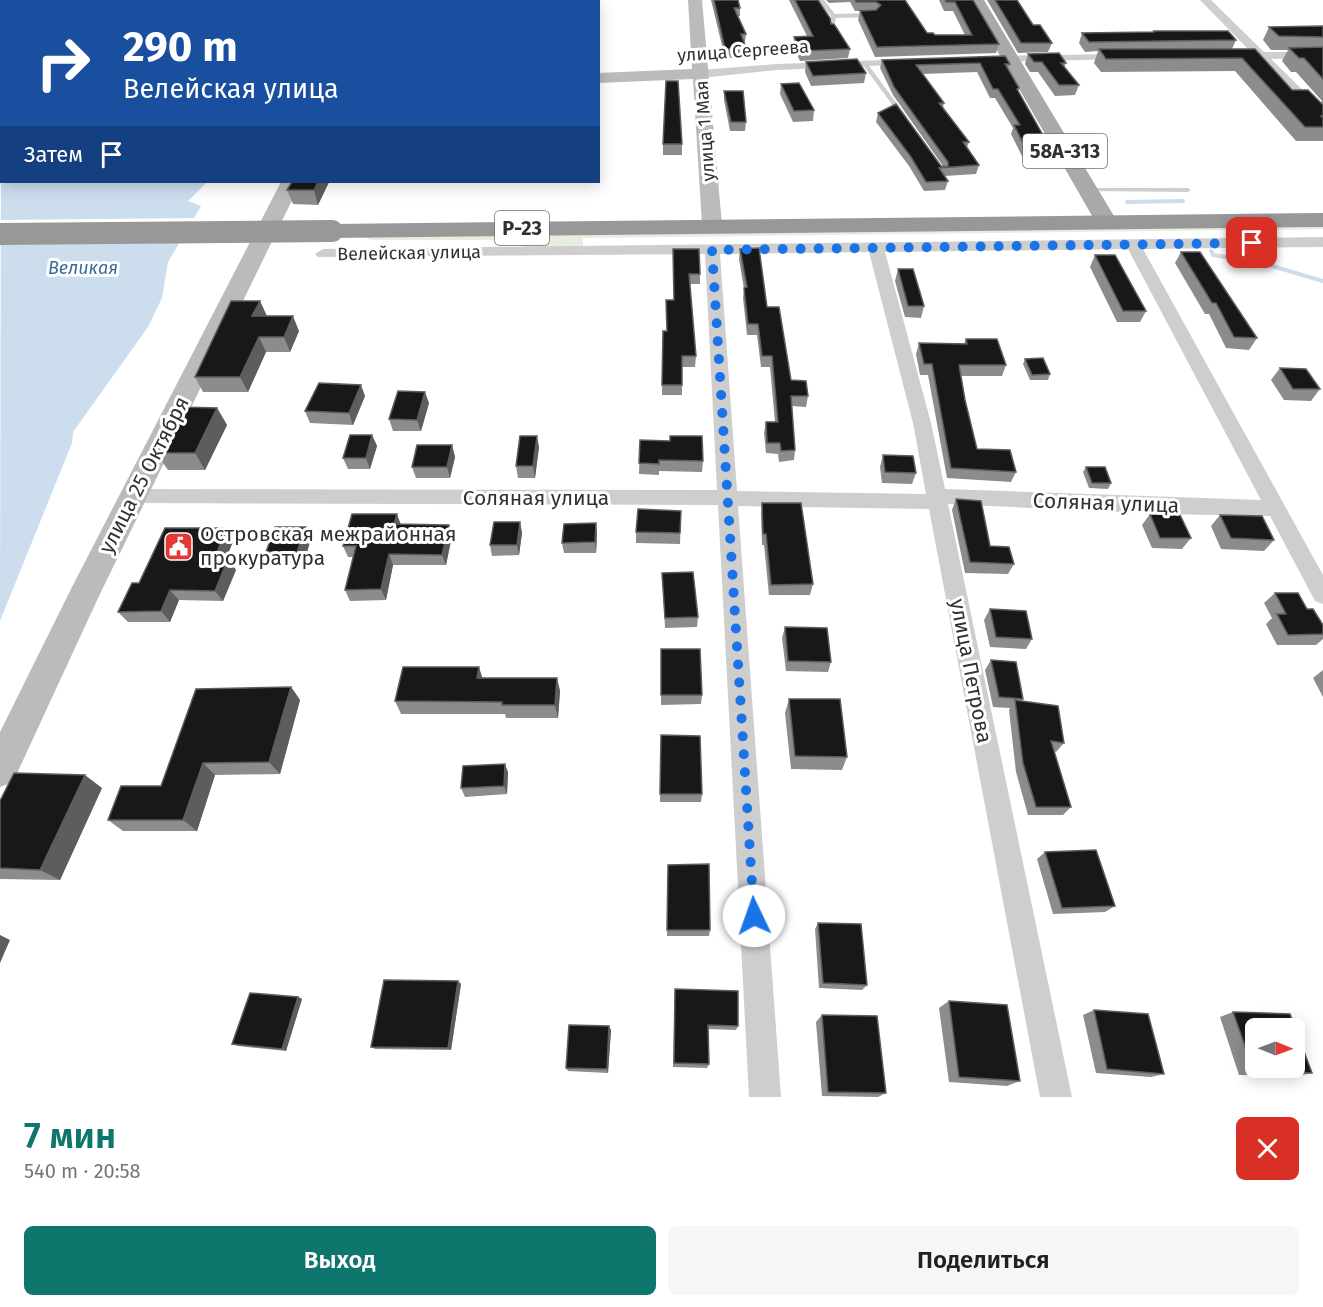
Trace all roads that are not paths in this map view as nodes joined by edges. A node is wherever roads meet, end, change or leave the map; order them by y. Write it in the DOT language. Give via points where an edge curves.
graph roads {
  1 [pos="695,0"];
  2 [pos="820,0"];
  3 [pos="976,0"];
  4 [pos="1205,0"];
  5 [pos="874,15"];
  6 [pos="834,16"];
  7 [pos="833,30"];
  8 [pos="1323,55"];
  9 [pos="1225,56"];
  10 [pos="1261,56"];
  11 [pos="1130,57"];
  12 [pos="1011,58"];
  13 [pos="973,60"];
  14 [pos="925,61"];
  15 [pos="865,64"];
  16 [pos="701,74"];
  17 [pos="600,78"];
  18 [pos="1323,117"];
  19 [pos="912,128"];
  20 [pos="291,183"];
  21 [pos="1088,190"];
  22 [pos="1188,190"];
  23 [pos="1323,220"];
  24 [pos="1106,221"];
  25 [pos="712,225"];
  26 [pos="0,234"];
  27 [pos="1323,242"];
  28 [pos="1133,245"];
  29 [pos="876,248"];
  30 [pos="712,250"];
  31 [pos="323,254"];
  32 [pos="135,496"];
  33 [pos="728,498"];
  34 [pos="937,499"];
  35 [pos="1276,508"];
  36 [pos="1323,595"];
  37 [pos="0,770"];
  38 [pos="765,1097"];
  39 [pos="1056,1097"];
  1 -- 16 [label="main road, улица 1 Мая"];
  2 -- 6 [label="lane"];
  3 -- 12 [label="main road, 58А-313"];
  4 -- 10 [label="street"];
  5 -- 6 [label="lane"];
  6 -- 7 [label="lane"];
  8 -- 10 [label="street"];
  9 -- 10 [label="street"];
  10 -- 18 [label="street"];
  11 -- 12 [label="street"];
  12 -- 13 [label="street"];
  12 -- 21 [label="main road, 58А-313"];
  14 -- 15 [label="street, улица Сергеева"];
  15 -- 16 [label="street, улица Сергеева"];
  15 -- 19 [label="lane"];
  16 -- 17 [label="main road, улица Сергеева"];
  16 -- 25 [label="main road, улица 1 Мая"];
  20 -- 32 [label="main road, улица 25 Октября"];
  21 -- 22 [label="lane"];
  21 -- 24 [label="main road, 58А-313"];
  23 -- 24 [label="highway, Р-23"];
  24 -- 25 [label="highway, Р-23"];
  25 -- 26 [label="highway, Р-23, bridge"];
  27 -- 28 [label="street, Велейская улица"];
  28 -- 29 [label="street, Велейская улица"];
  28 -- 35 [label="street"];
  29 -- 30 [label="street, Велейская улица"];
  29 -- 34 [label="street, улица Петрова" via="922,423"];
  30 -- 31 [label="street, Велейская улица"];
  30 -- 33 [label="street"];
  32 -- 33 [label="street, Соляная улица"];
  32 -- 37 [label="main road, улица 25 Октября"];
  33 -- 34 [label="street, Соляная улица"];
  33 -- 38 [label="street"];
  34 -- 35 [label="street, Соляная улица"];
  34 -- 39 [label="street, улица Петрова"];
  35 -- 36 [label="street"];
}
